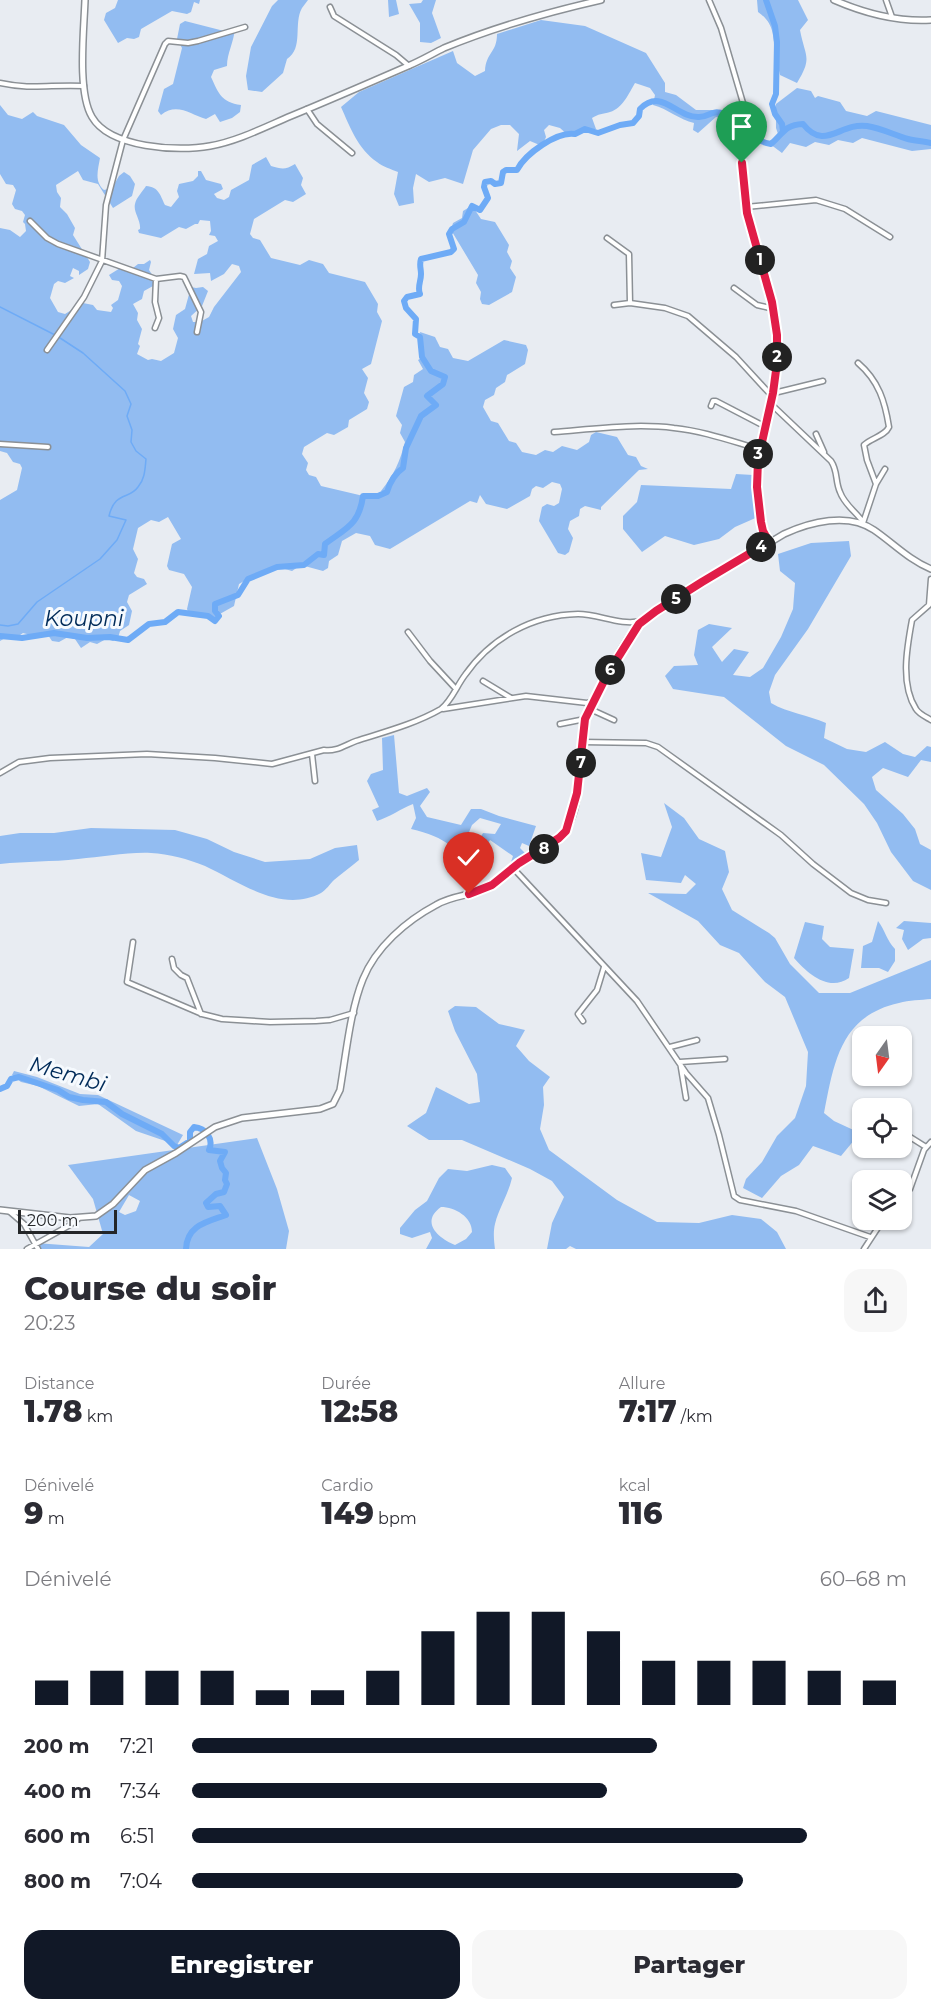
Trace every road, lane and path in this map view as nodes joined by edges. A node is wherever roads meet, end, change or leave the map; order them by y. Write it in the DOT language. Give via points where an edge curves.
graph roads {
  1 [pos="85,0"];
  2 [pos="600,0"];
  3 [pos="709,0"];
  4 [pos="834,0"];
  5 [pos="886,0"];
  6 [pos="330,7"];
  7 [pos="892,18"];
  8 [pos="931,20"];
  9 [pos="245,27"];
  10 [pos="409,66"];
  11 [pos="0,84"];
  12 [pos="84,86"];
  13 [pos="307,109"];
  14 [pos="123,140"];
  15 [pos="352,153"];
  16 [pos="746,207"];
  17 [pos="30,221"];
  18 [pos="890,237"];
  19 [pos="608,238"];
  20 [pos="102,261"];
  21 [pos="156,279"];
  22 [pos="734,288"];
  23 [pos="630,303"];
  24 [pos="614,305"];
  25 [pos="774,309"];
  26 [pos="155,328"];
  27 [pos="197,332"];
  28 [pos="47,350"];
  29 [pos="858,363"];
  30 [pos="823,381"];
  31 [pos="772,394"];
  32 [pos="771,404"];
  33 [pos="711,406"];
  34 [pos="764,426"];
  35 [pos="554,432"];
  36 [pos="816,434"];
  37 [pos="0,444"];
  38 [pos="48,447"];
  39 [pos="759,449"];
  40 [pos="825,454"];
  41 [pos="885,469"];
  42 [pos="876,484"];
  43 [pos="863,523"];
  44 [pos="769,542"];
  45 [pos="931,573"];
  46 [pos="644,619"];
  47 [pos="408,632"];
  48 [pos="483,681"];
  49 [pos="456,689"];
  50 [pos="512,699"];
  51 [pos="594,701"];
  52 [pos="441,709"];
  53 [pos="590,709"];
  54 [pos="585,719"];
  55 [pos="614,720"];
  56 [pos="931,720"];
  57 [pos="560,724"];
  58 [pos="582,742"];
  59 [pos="312,754"];
  60 [pos="0,773"];
  61 [pos="315,781"];
  62 [pos="513,868"];
  63 [pos="886,903"];
  64 [pos="133,942"];
  65 [pos="172,959"];
  66 [pos="604,967"];
  67 [pos="355,1009"];
  68 [pos="202,1014"];
  69 [pos="582,1022"];
  70 [pos="697,1040"];
  71 [pos="670,1047"];
  72 [pos="725,1059"];
  73 [pos="680,1062"];
  74 [pos="686,1098"];
  75 [pos="912,1138"];
  76 [pos="931,1142"];
  77 [pos="926,1147"];
  78 [pos="912,1183"];
  79 [pos="0,1210"];
  80 [pos="10,1211"];
  81 [pos="78,1219"];
  82 [pos="875,1230"];
  83 [pos="870,1237"];
  84 [pos="36,1243"];
  85 [pos="27,1249"];
  86 [pos="38,1249"];
  87 [pos="864,1249"];
  1 -- 12 [label="street"];
  2 -- 10 [label="street" via="499,28"];
  3 -- 16 [label="street" via="741,93"];
  4 -- 7 [label="street"];
  5 -- 7 [label="street"];
  6 -- 10 [label="street" via="333,16"];
  7 -- 8 [label="street"];
  9 -- 14 [label="street" via="188,43 168,41"];
  10 -- 13 [label="street"];
  11 -- 12 [label="street" via="32,88"];
  12 -- 14 [label="street" via="91,116 104,130"];
  13 -- 14 [label="street" via="209,146 175,147"];
  13 -- 15 [label="street" via="317,124"];
  14 -- 20 [label="street" via="106,205"];
  16 -- 18 [label="street" via="816,200 845,209"];
  16 -- 25 [label="street"];
  17 -- 20 [label="street" via="52,241"];
  19 -- 23 [label="street" via="629,254"];
  20 -- 21 [label="street"];
  20 -- 28 [label="street" via="84,297"];
  21 -- 26 [label="street" via="159,318"];
  21 -- 27 [label="street" via="184,277 201,312"];
  22 -- 25 [label="street" via="756,305"];
  23 -- 24 [label="street"];
  23 -- 31 [label="street" via="688,316 732,352"];
  25 -- 31 [label="street" via="778,347"];
  29 -- 42 [label="street" via="874,379 882,395 889,428 864,445"];
  30 -- 31 [label="street"];
  31 -- 32 [label="street"];
  32 -- 34 [label="street"];
  32 -- 40 [label="street"];
  33 -- 34 [label="street" via="716,401"];
  34 -- 39 [label="street"];
  35 -- 39 [label="street" via="672,428"];
  36 -- 40 [label="street"];
  37 -- 38 [label="street"];
  39 -- 44 [label="street" via="759,502"];
  40 -- 43 [label="street" via="836,467 841,495"];
  41 -- 42 [label="street"];
  42 -- 43 [label="street"];
  43 -- 44 [label="street" via="813,523"];
  43 -- 45 [label="street"];
  44 -- 46 [label="street"];
  45 -- 56 [label="street" via="929,605 912,620 906,662 915,709"];
  46 -- 49 [label="street" via="631,623 580,614 519,627 489,648"];
  46 -- 51 [label="street" via="630,636"];
  47 -- 49 [label="street"];
  48 -- 50 [label="street"];
  49 -- 52 [label="street"];
  50 -- 51 [label="street" via="526,696"];
  50 -- 52 [label="street"];
  51 -- 53 [label="street"];
  52 -- 59 [label="street" via="374,737"];
  53 -- 54 [label="street"];
  53 -- 55 [label="street"];
  54 -- 57 [label="street"];
  54 -- 58 [label="street"];
  58 -- 62 [label="street" via="577,793 566,831"];
  58 -- 63 [label="street" via="646,743 658,747 776,830 851,893"];
  59 -- 60 [label="street" via="272,764 126,754 50,758 19,762"];
  59 -- 61 [label="street"];
  62 -- 66 [label="street"];
  62 -- 67 [label="street" via="492,885 446,900 402,928 377,955 361,986"];
  64 -- 68 [label="street" via="127,982"];
  65 -- 68 [label="street" via="174,968 188,980"];
  66 -- 69 [label="street" via="597,990 578,1014"];
  66 -- 71 [label="street" via="644,1009"];
  67 -- 68 [label="street" via="351,1015 316,1022 233,1020"];
  67 -- 81 [label="street" via="340,1090 333,1104 242,1118 211,1129 145,1170 107,1210"];
  70 -- 71 [label="street"];
  71 -- 73 [label="street"];
  72 -- 73 [label="street"];
  73 -- 74 [label="street"];
  73 -- 83 [label="street" via="709,1100 734,1196 796,1211"];
  75 -- 77 [label="street"];
  76 -- 77 [label="street"];
  77 -- 78 [label="street"];
  79 -- 80 [label="street"];
  80 -- 81 [label="street"];
  80 -- 84 [label="street"];
  81 -- 84 [label="street"];
  82 -- 83 [label="street"];
  83 -- 87 [label="street"];
  84 -- 85 [label="street"];
  84 -- 86 [label="street"];
}
